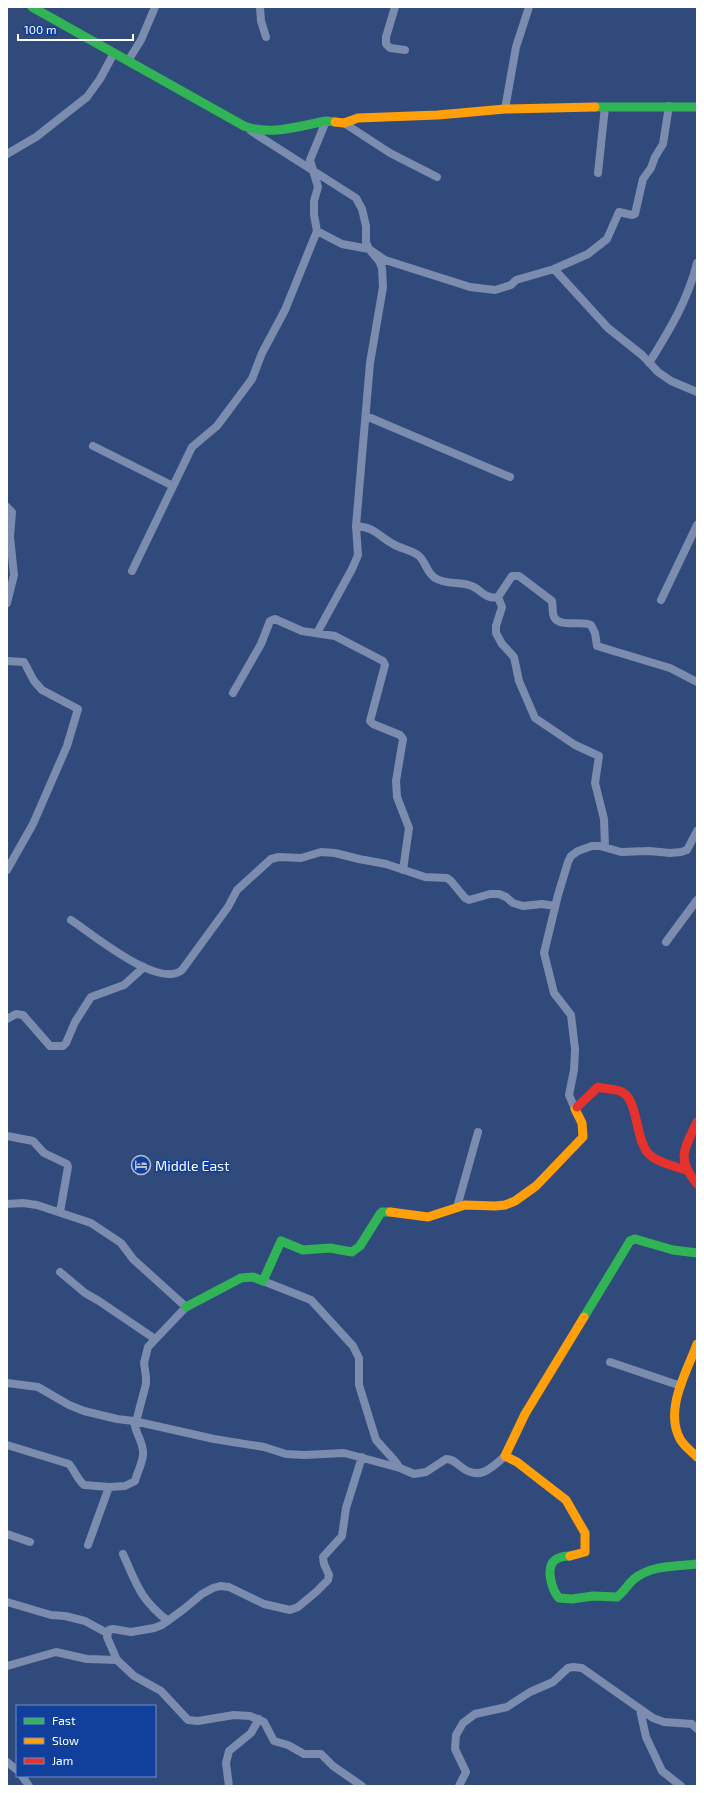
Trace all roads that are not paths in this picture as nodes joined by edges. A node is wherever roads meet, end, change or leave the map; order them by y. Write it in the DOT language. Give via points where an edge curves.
graph roads {
  1 [pos="32,7"];
  2 [pos="155,7"];
  3 [pos="260,7"];
  4 [pos="395,7"];
  5 [pos="529,7"];
  6 [pos="266,37"];
  7 [pos="405,50"];
  8 [pos="114,53"];
  9 [pos="128,61"];
  10 [pos="669,106"];
  11 [pos="604,107"];
  12 [pos="697,107"];
  13 [pos="505,109"];
  14 [pos="326,121"];
  15 [pos="344,123"];
  16 [pos="244,126"];
  17 [pos="7,154"];
  18 [pos="314,171"];
  19 [pos="598,173"];
  20 [pos="437,178"];
  21 [pos="317,231"];
  22 [pos="369,249"];
  23 [pos="697,263"];
  24 [pos="554,269"];
  25 [pos="649,363"];
  26 [pos="697,392"];
  27 [pos="366,416"];
  28 [pos="93,446"];
  29 [pos="510,477"];
  30 [pos="173,486"];
  31 [pos="7,508"];
  32 [pos="697,525"];
  33 [pos="356,526"];
  34 [pos="694,541"];
  35 [pos="132,571"];
  36 [pos="498,597"];
  37 [pos="661,600"];
  38 [pos="7,603"];
  39 [pos="317,633"];
  40 [pos="7,661"];
  41 [pos="697,682"];
  42 [pos="233,693"];
  43 [pos="697,831"];
  44 [pos="605,847"];
  45 [pos="7,870"];
  46 [pos="404,870"];
  47 [pos="697,900"];
  48 [pos="555,906"];
  49 [pos="71,920"];
  50 [pos="666,942"];
  51 [pos="144,967"];
  52 [pos="7,1019"];
  53 [pos="575,1109"];
  54 [pos="697,1122"];
  55 [pos="478,1132"];
  56 [pos="7,1136"];
  57 [pos="693,1139"];
  58 [pos="686,1170"];
  59 [pos="697,1184"];
  60 [pos="7,1204"];
  61 [pos="457,1207"];
  62 [pos="60,1212"];
  63 [pos="697,1253"];
  64 [pos="60,1272"];
  65 [pos="263,1281"];
  66 [pos="186,1306"];
  67 [pos="154,1339"];
  68 [pos="697,1344"];
  69 [pos="610,1362"];
  70 [pos="7,1383"];
  71 [pos="681,1386"];
  72 [pos="134,1421"];
  73 [pos="7,1445"];
  74 [pos="505,1456"];
  75 [pos="362,1457"];
  76 [pos="697,1457"];
  77 [pos="400,1468"];
  78 [pos="109,1487"];
  79 [pos="7,1534"];
  80 [pos="30,1542"];
  81 [pos="88,1545"];
  82 [pos="123,1554"];
  83 [pos="697,1564"];
  84 [pos="7,1602"];
  85 [pos="168,1621"];
  86 [pos="107,1633"];
  87 [pos="118,1660"];
  88 [pos="7,1666"];
  89 [pos="640,1710"];
  90 [pos="259,1719"];
  91 [pos="697,1729"];
  92 [pos="7,1762"];
  93 [pos="16,1769"];
  94 [pos="23,1777"];
  95 [pos="29,1786"];
  96 [pos="228,1786"];
  97 [pos="362,1786"];
  98 [pos="459,1786"];
  99 [pos="681,1786"];
  1 -- 8 [label="street"];
  2 -- 9 [label="street" via="141,40"];
  3 -- 6 [label="street"];
  4 -- 7 [label="street" via="386,44 390,48"];
  5 -- 13 [label="street" via="514,56"];
  8 -- 9 [label="street"];
  8 -- 17 [label="street" via="100,80 87,97 36,137"];
  9 -- 16 [label="street"];
  10 -- 11 [label="street"];
  10 -- 12 [label="street"];
  10 -- 24 [label="street" via="663,144 643,179 635,214 619,212 606,240 588,254"];
  11 -- 13 [label="street"];
  11 -- 19 [label="street"];
  13 -- 15 [label="street" via="438,116 358,118"];
  14 -- 15 [label="street"];
  14 -- 16 [label="street" via="267,131"];
  14 -- 18 [label="street" via="310,160"];
  15 -- 20 [label="street" via="390,153"];
  16 -- 18 [label="street"];
  18 -- 21 [label="street" via="318,187 314,201"];
  18 -- 22 [label="street" via="356,198 362,209"];
  21 -- 22 [label="street" via="342,244"];
  21 -- 30 [label="street" via="285,310 262,353 252,380 217,426 192,447"];
  22 -- 24 [label="street" via="384,260 470,287 495,290 511,285 516,280"];
  22 -- 27 [label="street" via="379,261 383,288 370,363"];
  23 -- 25 [label="street" via="691,288 680,311"];
  24 -- 25 [label="street" via="608,328"];
  25 -- 26 [label="street" via="664,377"];
  27 -- 29 [label="street"];
  27 -- 33 [label="street"];
  28 -- 30 [label="street"];
  30 -- 35 [label="street"];
  31 -- 38 [label="street" via="12,512 10,537 14,575"];
  32 -- 34 [label="street"];
  33 -- 36 [label="street" via="369,528 393,544 417,555 435,578 467,584 490,597"];
  33 -- 39 [label="street" via="358,555"];
  34 -- 37 [label="street"];
  36 -- 41 [label="street" via="512,576 519,576 552,601 554,615 558,620 585,622 591,625 597,646 670,668"];
  36 -- 44 [label="street" via="502,607 496,633 514,657 519,681 536,718 570,742 599,756 595,783 604,819"];
  39 -- 42 [label="street" via="295,629 279,620 270,621 261,644"];
  39 -- 46 [label="street" via="335,636 385,663 370,721 400,735 403,739 396,781 398,797 409,828"];
  40 -- 45 [label="street" via="24,662 42,690 78,709 67,746 33,824"];
  43 -- 44 [label="street" via="686,850 681,852 621,852"];
  44 -- 48 [label="street" via="592,846 571,856"];
  46 -- 48 [label="street" via="425,877 447,878 465,898 470,900 499,894 522,906"];
  46 -- 51 [label="street" via="329,852 301,858 274,858 236,890 228,907 180,972 168,973"];
  47 -- 50 [label="street"];
  48 -- 53 [label="street" via="544,958 556,996 572,1015 575,1049 569,1096"];
  49 -- 51 [label="street" via="122,956"];
  51 -- 52 [label="street" via="124,985 91,998 63,1046 50,1046 23,1015 16,1014"];
  53 -- 58 [label="street" via="598,1086 622,1092 631,1100 639,1136 647,1152 656,1159"];
  53 -- 61 [label="street" via="582,1123 583,1138 530,1190 506,1205 474,1204"];
  54 -- 57 [label="street"];
  55 -- 61 [label="street"];
  56 -- 62 [label="street" via="33,1141 44,1153 68,1166"];
  57 -- 58 [label="street" via="683,1157"];
  58 -- 59 [label="street"];
  60 -- 62 [label="street" via="23,1203"];
  61 -- 65 [label="street" via="436,1216 426,1217 382,1212 360,1246 352,1252 330,1248 303,1250 281,1241"];
  62 -- 66 [label="street" via="91,1223 113,1237 133,1259"];
  63 -- 74 [label="street" via="679,1253 637,1240 630,1241 528,1407"];
  64 -- 67 [label="street" via="85,1293"];
  65 -- 66 [label="street" via="253,1277 241,1278"];
  65 -- 77 [label="street" via="311,1300 353,1346 359,1358 359,1385 376,1440"];
  66 -- 67 [label="street"];
  67 -- 72 [label="street" via="146,1353 146,1384"];
  68 -- 71 [label="street"];
  69 -- 71 [label="street"];
  70 -- 72 [label="street" via="38,1387 69,1405 117,1419"];
  71 -- 76 [label="street" via="673,1422 680,1439"];
  72 -- 75 [label="street" via="214,1440 264,1447 286,1454 344,1452"];
  72 -- 78 [label="street" via="144,1455 135,1481 125,1486"];
  73 -- 78 [label="street" via="69,1464 74,1469 76,1478 84,1485"];
  74 -- 77 [label="street" via="482,1473 475,1474 446,1459 420,1475"];
  74 -- 83 [label="street" via="517,1462 566,1500 585,1533 584,1552 558,1557 550,1568 554,1589 559,1598 617,1597 642,1574 669,1567"];
  75 -- 77 [label="street"];
  75 -- 85 [label="street" via="345,1514 342,1536 323,1557 329,1575 328,1580 316,1592 298,1607 287,1610 264,1604 229,1587 213,1588"];
  78 -- 81 [label="street"];
  79 -- 80 [label="street"];
  82 -- 85 [label="street" via="141,1594 155,1611"];
  84 -- 86 [label="street" via="51,1615 85,1621"];
  85 -- 86 [label="street" via="146,1630 125,1632 113,1629"];
  86 -- 87 [label="street"];
  87 -- 88 [label="street" via="87,1659 56,1652"];
  87 -- 90 [label="street" via="134,1676 161,1691 188,1720 242,1715"];
  89 -- 91 [label="street" via="664,1722 688,1722"];
  89 -- 98 [label="street" via="582,1668 568,1668 553,1682 530,1692 507,1707 475,1714 462,1723 454,1742 466,1772"];
  89 -- 99 [label="street" via="646,1737 662,1771"];
  90 -- 96 [label="street" via="251,1733 229,1751 226,1763"];
  90 -- 97 [label="street" via="264,1722 274,1741 304,1754 321,1754 333,1766"];
  92 -- 93 [label="street"];
  94 -- 95 [label="street"];
}
